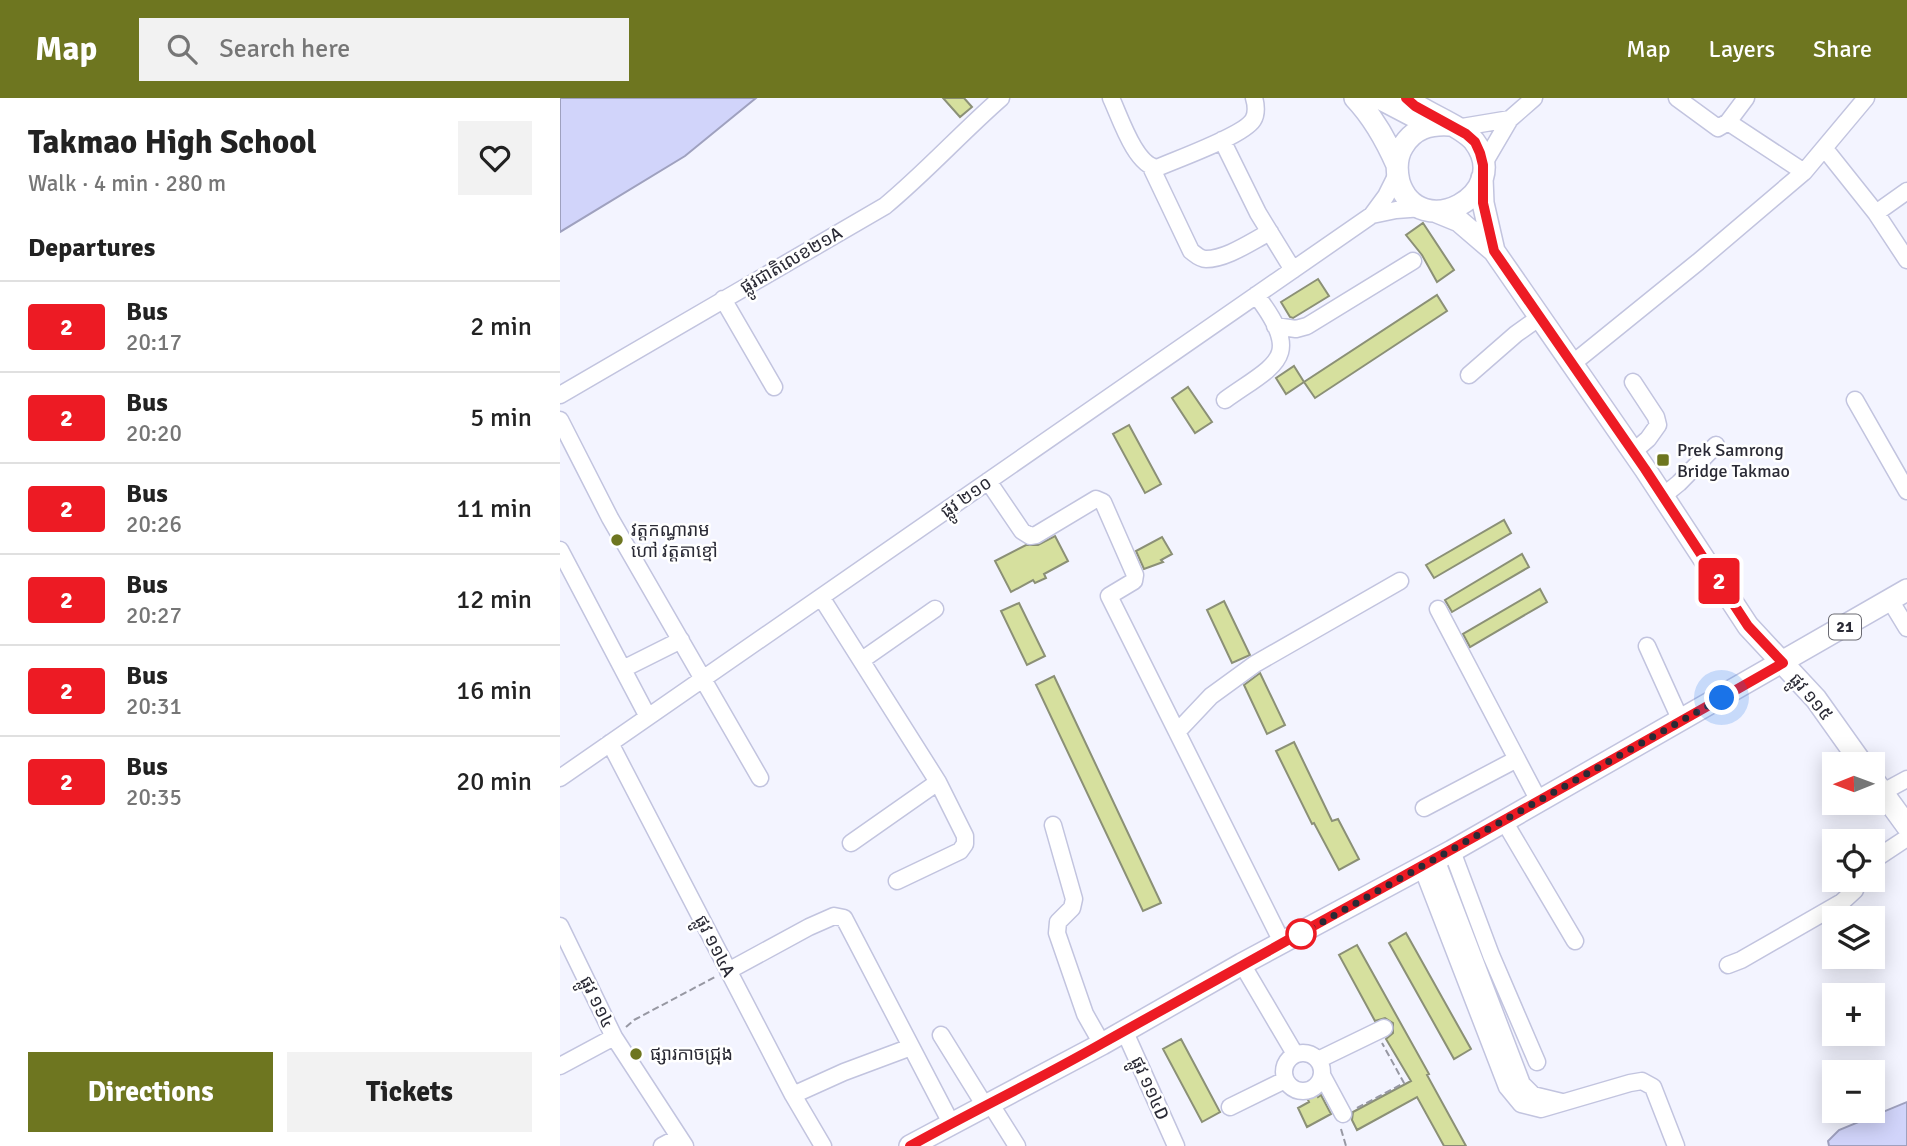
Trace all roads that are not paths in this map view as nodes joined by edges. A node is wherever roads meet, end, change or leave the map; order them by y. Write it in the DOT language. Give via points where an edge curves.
graph roads {
  1 [pos="1001,98"];
  2 [pos="1111,98"];
  3 [pos="1254,98"];
  4 [pos="1355,98"];
  5 [pos="1379,98"];
  6 [pos="1406,98"];
  7 [pos="1534,98"];
  8 [pos="1677,98"];
  9 [pos="1746,98"];
  10 [pos="1866,98"];
  11 [pos="1510,119"];
  12 [pos="1728,122"];
  13 [pos="1447,126"];
  14 [pos="1222,140"];
  15 [pos="1825,149"];
  16 [pos="1398,163"];
  17 [pos="1151,167"];
  18 [pos="1483,172"];
  19 [pos="1804,172"];
  20 [pos="1907,191"];
  21 [pos="1430,210"];
  22 [pos="1876,213"];
  23 [pos="1373,215"];
  24 [pos="1270,232"];
  25 [pos="1494,251"];
  26 [pos="1907,260"];
  27 [pos="1413,261"];
  28 [pos="1293,270"];
  29 [pos="1256,295"];
  30 [pos="723,299"];
  31 [pos="1540,317"];
  32 [pos="1275,326"];
  33 [pos="1572,363"];
  34 [pos="1469,375"];
  35 [pos="1633,382"];
  36 [pos="774,387"];
  37 [pos="560,395"];
  38 [pos="1225,400"];
  39 [pos="1855,400"];
  40 [pos="560,420"];
  41 [pos="1716,445"];
  42 [pos="1633,452"];
  43 [pos="988,481"];
  44 [pos="1907,491"];
  45 [pos="1663,496"];
  46 [pos="560,550"];
  47 [pos="1400,580"];
  48 [pos="1898,595"];
  49 [pos="821,597"];
  50 [pos="935,609"];
  51 [pos="1438,609"];
  52 [pos="1907,628"];
  53 [pos="681,640"];
  54 [pos="1647,646"];
  55 [pos="862,660"];
  56 [pos="1783,663"];
  57 [pos="623,669"];
  58 [pos="704,679"];
  59 [pos="648,717"];
  60 [pos="1681,721"];
  61 [pos="1177,732"];
  62 [pos="610,743"];
  63 [pos="1854,752"];
  64 [pos="1517,759"];
  65 [pos="560,778"];
  66 [pos="760,778"];
  67 [pos="1907,779"];
  68 [pos="938,782"];
  69 [pos="1885,784"];
  70 [pos="1885,795"];
  71 [pos="1539,801"];
  72 [pos="1424,808"];
  73 [pos="1504,821"];
  74 [pos="1053,825"];
  75 [pos="1907,826"];
  76 [pos="1907,838"];
  77 [pos="851,843"];
  78 [pos="1885,852"];
  79 [pos="1437,859"];
  80 [pos="897,881"];
  81 [pos="1853,892"];
  82 [pos="562,935"];
  83 [pos="1575,941"];
  84 [pos="1283,944"];
  85 [pos="1242,964"];
  86 [pos="1728,965"];
  87 [pos="728,971"];
  88 [pos="1125,1030"];
  89 [pos="1380,1031"];
  90 [pos="941,1035"];
  91 [pos="614,1037"];
  92 [pos="1102,1044"];
  93 [pos="911,1047"];
  94 [pos="1295,1054"];
  95 [pos="1537,1062"];
  96 [pos="560,1066"];
  97 [pos="1320,1068"];
  98 [pos="1285,1080"];
  99 [pos="793,1095"];
  100 [pos="988,1104"];
  101 [pos="1230,1107"];
  102 [pos="1343,1114"];
  103 [pos="951,1123"];
  104 [pos="682,1142"];
  105 [pos="662,1146"];
  106 [pos="823,1146"];
  107 [pos="910,1146"];
  108 [pos="1017,1146"];
  109 [pos="1176,1146"];
  110 [pos="1676,1146"];
  1 -- 30 [label="street, ផ្លូវជាតិលេខ២១A" via="885,206"];
  2 -- 17 [label="street" via="1133,148"];
  3 -- 14 [label="street" via="1254,119"];
  4 -- 16 [label="main road"];
  5 -- 13 [label="main road"];
  5 -- 16 [label="main road" via="1393,123"];
  6 -- 13 [label="main road"];
  7 -- 11 [label="street"];
  8 -- 12 [label="street" via="1718,128"];
  9 -- 12 [label="street"];
  10 -- 15 [label="street"];
  11 -- 13 [label="street"];
  11 -- 18 [label="street"];
  12 -- 19 [label="street"];
  13 -- 16 [label="main road" via="1415,132"];
  13 -- 18 [label="main road" via="1475,142"];
  14 -- 17 [label="street"];
  14 -- 24 [label="street"];
  15 -- 19 [label="street"];
  15 -- 22 [label="street"];
  16 -- 21 [label="main road" via="1401,188 1410,200"];
  16 -- 23 [label="street, ផ្លូវ ២១០"];
  17 -- 24 [label="street" via="1197,256 1205,259 1225,254"];
  18 -- 21 [label="main road" via="1476,192 1465,203 1452,210"];
  18 -- 25 [label="main road, ផ្លូវ ១១៥" via="1483,203"];
  19 -- 33 [label="street"];
  20 -- 22 [label="street"];
  21 -- 23 [label="street, ផ្លូវ ២១០"];
  21 -- 25 [label="main road, ផ្លូវ ១១៥" via="1459,221"];
  22 -- 26 [label="street"];
  23 -- 28 [label="street, ផ្លូវ ២១០"];
  24 -- 28 [label="street"];
  25 -- 31 [label="main road, ផ្លូវ ១១៥"];
  27 -- 32 [label="street" via="1307,326"];
  28 -- 29 [label="street, ផ្លូវ ២១០"];
  29 -- 32 [label="street"];
  29 -- 43 [label="street, ផ្លូវ ២១០"];
  30 -- 36 [label="street"];
  30 -- 37 [label="street, ផ្លូវជាតិលេខ២១A"];
  31 -- 33 [label="main road, ផ្លូវ ១១៥"];
  31 -- 34 [label="street"];
  32 -- 38 [label="street" via="1282,345 1280,357"];
  33 -- 42 [label="main road, ផ្លូវ ១១៥"];
  35 -- 42 [label="street" via="1658,425"];
  39 -- 44 [label="street"];
  40 -- 53 [label="street"];
  41 -- 45 [label="street"];
  42 -- 45 [label="main road, ផ្លូវ ១១៥"];
  43 -- 49 [label="street, ផ្លូវ ២១០"];
  43 -- 61 [label="street" via="1030,536 1096,499 1102,502 1135,575 1134,581 1109,596"];
  45 -- 56 [label="main road, ផ្លូវ ១១៥" via="1748,626"];
  46 -- 57 [label="street"];
  47 -- 61 [label="street" via="1255,664 1211,696"];
  48 -- 52 [label="street"];
  48 -- 56 [label="main road, 21"];
  49 -- 55 [label="street"];
  49 -- 58 [label="street, ផ្លូវ ២១០"];
  50 -- 55 [label="street"];
  51 -- 64 [label="street"];
  53 -- 57 [label="street"];
  53 -- 58 [label="street"];
  54 -- 60 [label="street"];
  55 -- 68 [label="street"];
  56 -- 60 [label="main road, 21"];
  56 -- 63 [label="main road, ផ្លូវ ១១៥"];
  57 -- 59 [label="street"];
  58 -- 59 [label="street, ផ្លូវ ២១០"];
  58 -- 66 [label="street"];
  59 -- 62 [label="street, ផ្លូវ ២១០"];
  60 -- 71 [label="main road, 21"];
  61 -- 84 [label="street"];
  62 -- 65 [label="street, ផ្លូវ ២១០"];
  62 -- 87 [label="street, ផ្លូវ ១១៤A"];
  64 -- 71 [label="street"];
  64 -- 72 [label="street"];
  67 -- 69 [label="street"];
  68 -- 77 [label="street"];
  68 -- 80 [label="street" via="965,844 960,851"];
  70 -- 75 [label="main road"];
  71 -- 73 [label="main road, 21"];
  73 -- 79 [label="main road, 21"];
  73 -- 83 [label="street"];
  74 -- 92 [label="street" via="1074,899 1058,922 1057,933 1085,1014"];
  76 -- 78 [label="street"];
  79 -- 84 [label="main road, 21"];
  79 -- 95 [label="street" via="1491,956"];
  79 -- 110 [label="street" via="1507,1087 1521,1104 1541,1109 1642,1082 1653,1087"];
  81 -- 86 [label="street"];
  82 -- 91 [label="street, ផ្លូវ ១១៤"];
  84 -- 85 [label="main road, 21"];
  85 -- 88 [label="main road, 21"];
  85 -- 94 [label="street"];
  87 -- 93 [label="street" via="809,927 844,918"];
  87 -- 99 [label="street, ផ្លូវ ១១៤A"];
  88 -- 92 [label="main road, 21"];
  88 -- 109 [label="street, ផ្លូវ ១១៤D"];
  89 -- 97 [label="street"];
  90 -- 100 [label="street"];
  91 -- 96 [label="street"];
  91 -- 104 [label="street, ផ្លូវ ១១៤"];
  92 -- 100 [label="main road, 21"];
  93 -- 99 [label="street"];
  93 -- 103 [label="street"];
  94 -- 97 [label="street" via="1312,1054"];
  94 -- 98 [label="street" via="1284,1065"];
  97 -- 98 [label="street" via="1318,1083 1305,1091"];
  97 -- 102 [label="street"];
  98 -- 101 [label="street"];
  99 -- 106 [label="street, ផ្លូវ ១១៤A"];
  100 -- 103 [label="main road, 21"];
  100 -- 108 [label="street"];
  103 -- 107 [label="main road, 21"];
  104 -- 105 [label="street"];
}
